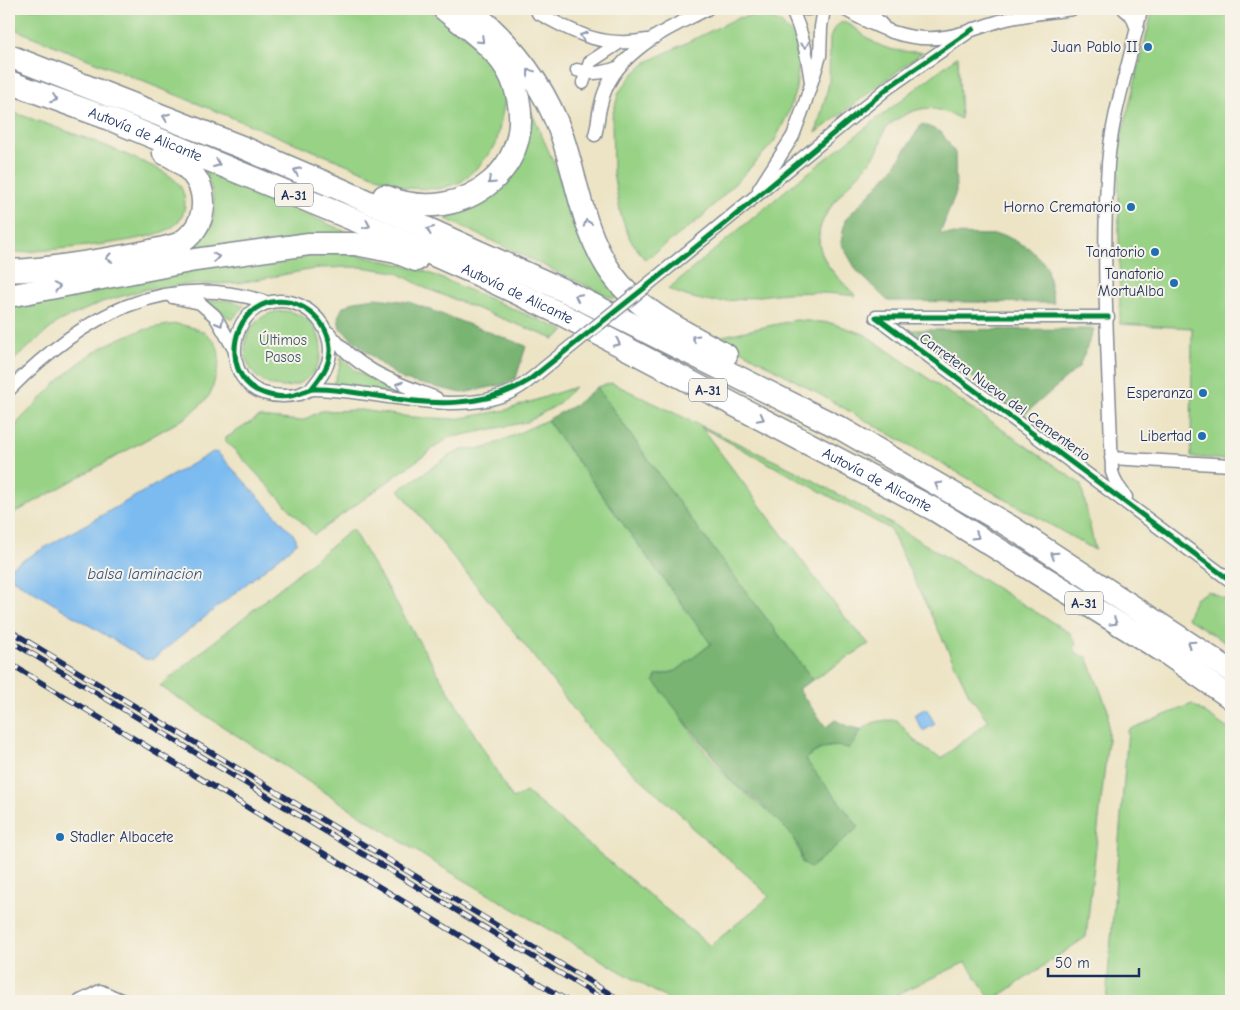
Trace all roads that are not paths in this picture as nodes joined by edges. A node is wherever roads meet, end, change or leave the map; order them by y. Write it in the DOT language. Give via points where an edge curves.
graph roads {
  1 [pos="444,9"];
  2 [pos="470,9"];
  3 [pos="707,9"];
  4 [pos="792,9"];
  5 [pos="824,9"];
  6 [pos="844,9"];
  7 [pos="867,9"];
  8 [pos="1072,9"];
  9 [pos="1124,9"];
  10 [pos="1142,9"];
  11 [pos="538,12"];
  12 [pos="885,28"];
  13 [pos="973,29"];
  14 [pos="1137,29"];
  15 [pos="648,40"];
  16 [pos="619,43"];
  17 [pos="9,56"];
  18 [pos="617,68"];
  19 [pos="9,82"];
  20 [pos="811,84"];
  21 [pos="107,118"];
  22 [pos="595,135"];
  23 [pos="342,190"];
  24 [pos="753,198"];
  25 [pos="9,270"];
  26 [pos="480,274"];
  27 [pos="168,294"];
  28 [pos="9,296"];
  29 [pos="269,303"];
  30 [pos="1108,317"];
  31 [pos="327,331"];
  32 [pos="234,349"];
  33 [pos="312,388"];
  34 [pos="9,390"];
  35 [pos="445,401"];
  36 [pos="840,428"];
  37 [pos="1112,458"];
  38 [pos="1231,465"];
  39 [pos="1128,504"];
  40 [pos="1231,581"];
  41 [pos="1231,671"];
  42 [pos="1231,698"];
  43 [pos="80,1001"];
  44 [pos="123,1001"];
  1 -- 23 [label="highway, one-way" via="500,59 511,78 517,94 520,127 518,141 504,169 479,192 461,201 439,206 403,204 369,190"];
  36 -- 2 [label="highway, one-way" via="803,400 644,307 613,276 596,248 562,135 534,77 508,44"];
  3 -- 15 [label="street"];
  4 -- 20 [label="street, one-way" via="806,44"];
  5 -- 20 [label="street" via="820,56"];
  6 -- 12 [label="street"];
  7 -- 12 [label="street"];
  8 -- 13 [label="street" via="1009,18"];
  9 -- 14 [label="street" via="1132,16"];
  10 -- 14 [label="street"];
  16 -- 11 [label="street, one-way" via="579,34"];
  12 -- 13 [label="street" via="901,36 925,38 945,37"];
  13 -- 24 [label="street" via="889,87"];
  14 -- 30 [label="street" via="1108,163"];
  15 -- 16 [label="street"];
  15 -- 18 [label="street"];
  16 -- 18 [label="street" via="590,62 582,75"];
  23 -- 17 [label="highway, Autovía de Alicante / A-31, one-way"];
  18 -- 22 [label="street" via="601,104"];
  19 -- 21 [label="highway, Autovía de Alicante / A-31, one-way"];
  20 -- 24 [label="street" via="792,136"];
  21 -- 25 [label="highway, one-way" via="129,139 169,155 189,169 201,188 205,207 199,226 180,243 157,249 42,270"];
  21 -- 26 [label="highway, Autovía de Alicante / A-31, one-way"];
  36 -- 23 [label="highway, Autovía de Alicante / A-31, one-way" via="565,291"];
  24 -- 35 [label="street, bridge" via="512,391 493,398"];
  28 -- 26 [label="highway, one-way" via="194,260 309,244 356,244 396,252 440,268"];
  26 -- 42 [label="highway, Autovía de Alicante / A-31, one-way" via="935,510 1166,653"];
  27 -- 29 [label="street" via="208,290 245,295"];
  27 -- 32 [label="street, one-way" via="200,303 215,316"];
  27 -- 34 [label="street" via="111,312 74,333 40,358"];
  29 -- 31 [label="street" via="286,301 297,304 315,314"];
  29 -- 32 [label="street" via="255,310 241,324"];
  30 -- 37 [label="street"];
  30 -- 39 [label="street, Carretera Nueva del Cementerio" via="876,317"];
  31 -- 33 [label="street" via="330,350 325,372"];
  35 -- 31 [label="street, one-way" via="387,380 366,368 337,345"];
  32 -- 33 [label="street" via="236,365 246,382 261,393 282,398"];
  33 -- 35 [label="street" via="386,398"];
  41 -- 36 [label="highway, Autovía de Alicante / A-31, one-way" via="1011,527"];
  37 -- 38 [label="street"];
  37 -- 39 [label="street" via="1112,472"];
  39 -- 40 [label="street, Carretera Nueva del Cementerio"];
  43 -- 44 [label="street" via="100,991"];
}
